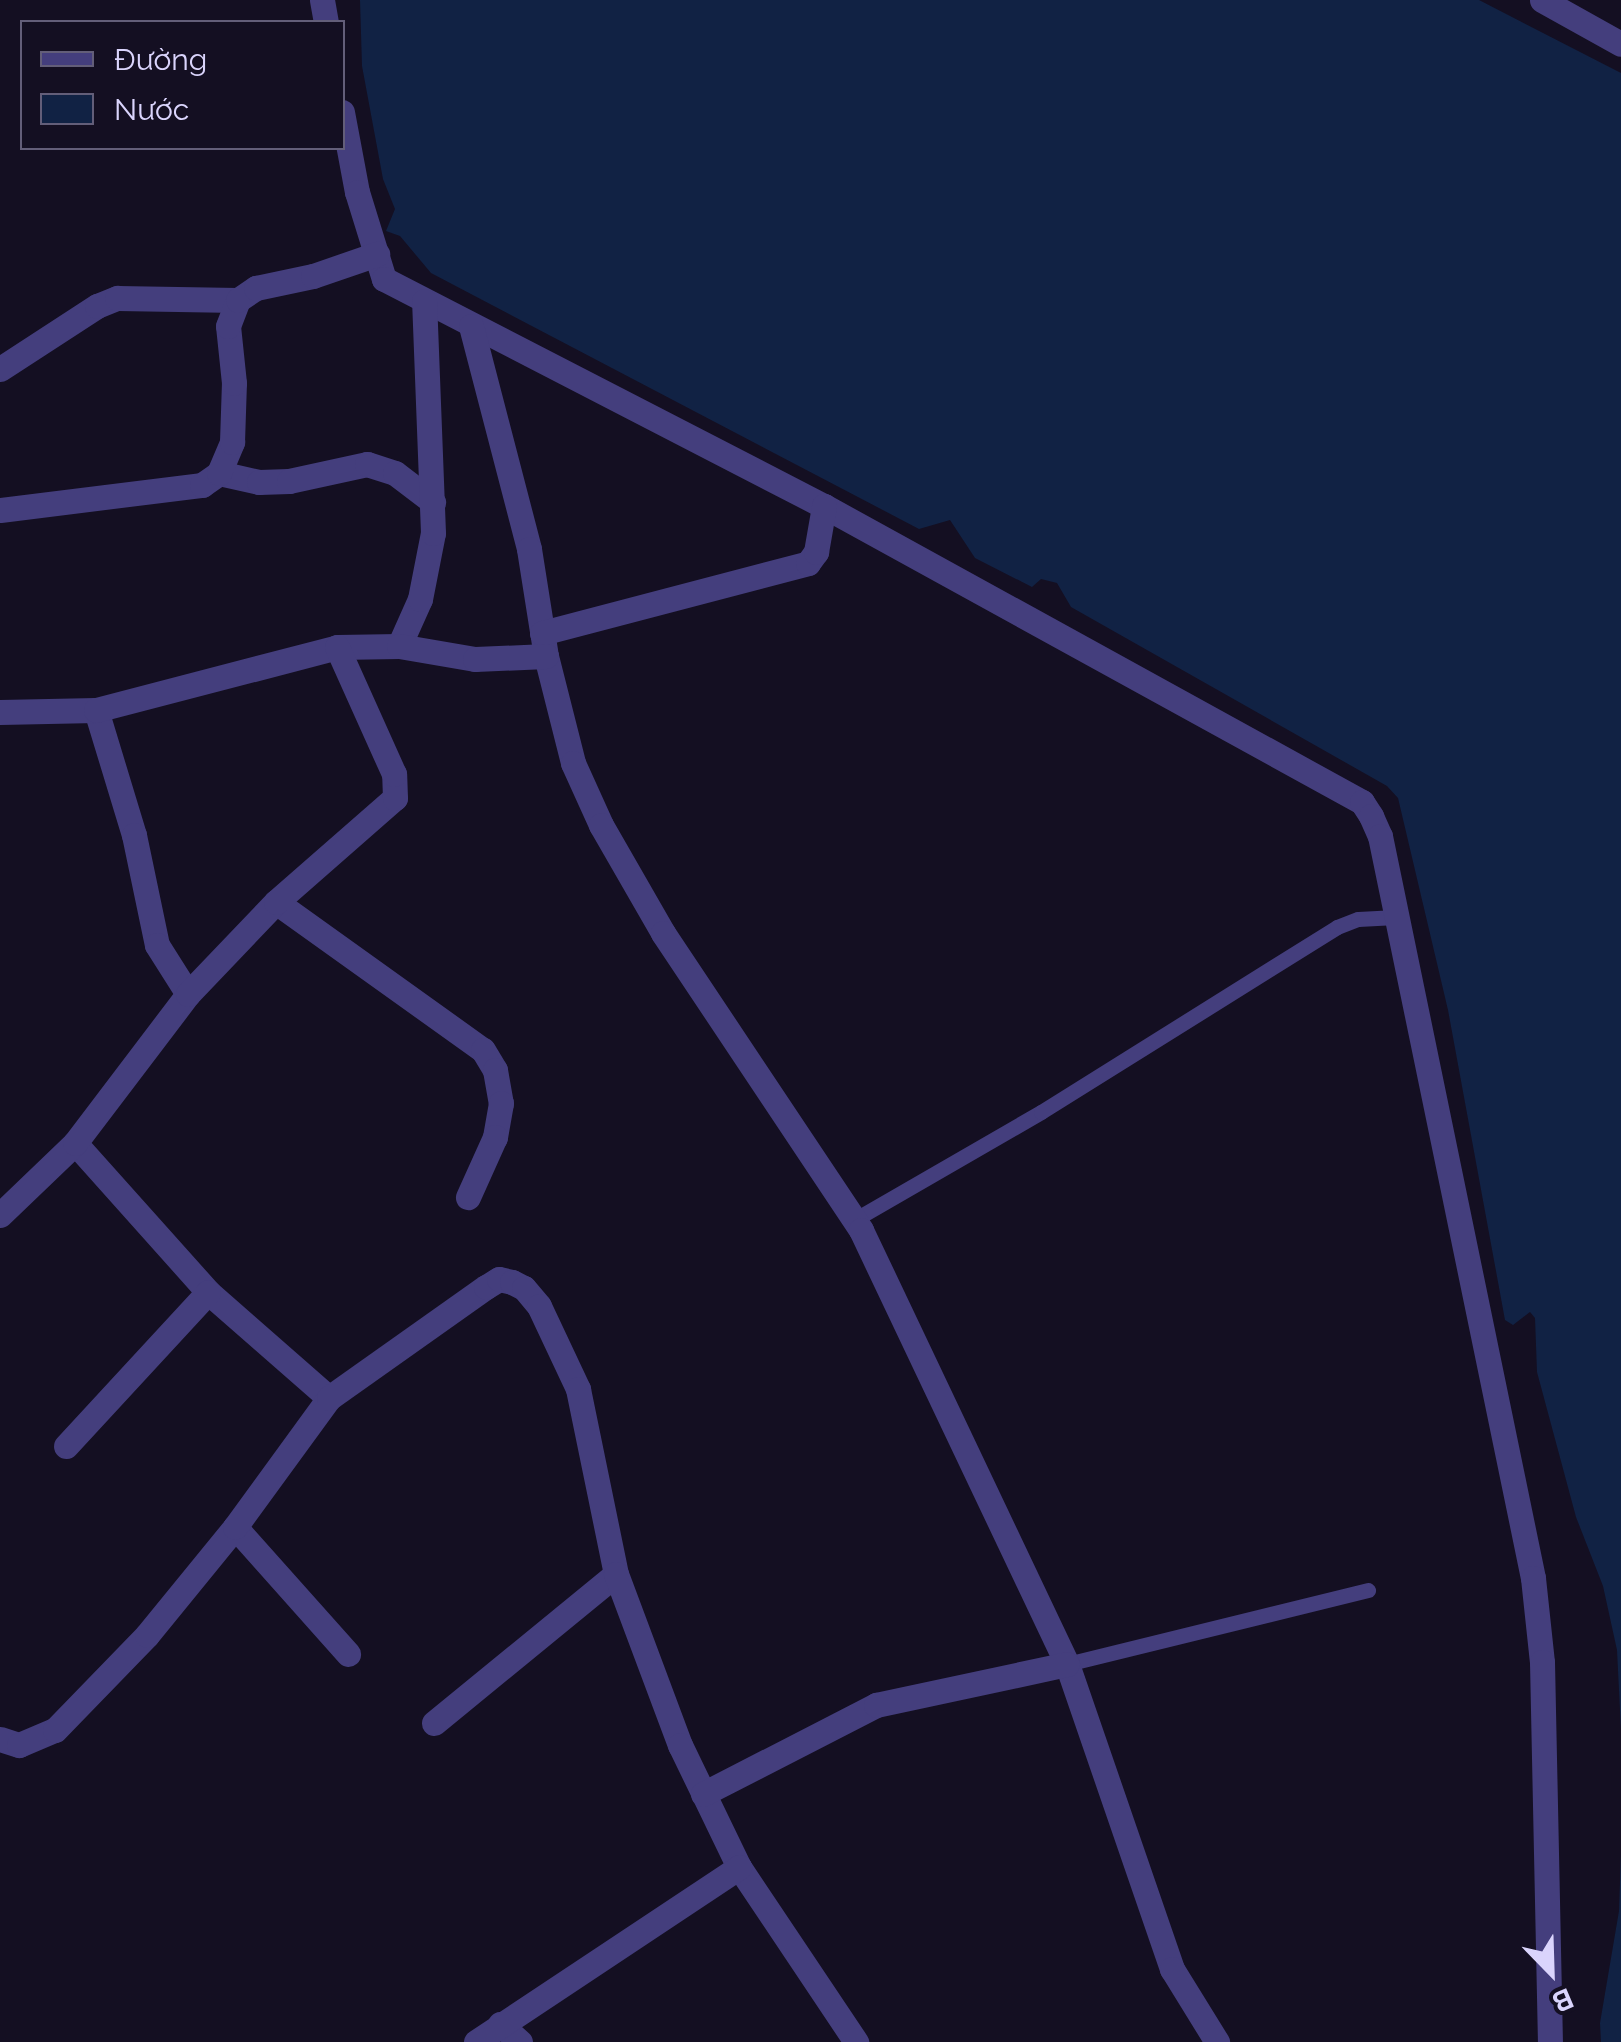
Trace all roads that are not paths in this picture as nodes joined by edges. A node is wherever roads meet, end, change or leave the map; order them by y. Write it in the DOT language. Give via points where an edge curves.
graph roads {
  1 [pos="1542,0"];
  2 [pos="1621,44"];
  3 [pos="345,128"];
  4 [pos="377,254"];
  5 [pos="238,300"];
  6 [pos="424,301"];
  7 [pos="471,326"];
  8 [pos="0,369"];
  9 [pos="219,473"];
  10 [pos="433,502"];
  11 [pos="824,506"];
  12 [pos="0,510"];
  13 [pos="544,644"];
  14 [pos="399,646"];
  15 [pos="337,648"];
  16 [pos="96,710"];
  17 [pos="0,712"];
  18 [pos="276,902"];
  19 [pos="1396,916"];
  20 [pos="188,994"];
  21 [pos="76,1143"];
  22 [pos="468,1197"];
  23 [pos="4,1206"];
  24 [pos="854,1220"];
  25 [pos="208,1292"];
  26 [pos="329,1398"];
  27 [pos="66,1446"];
  28 [pos="235,1527"];
  29 [pos="616,1574"];
  30 [pos="1368,1590"];
  31 [pos="348,1654"];
  32 [pos="1067,1664"];
  33 [pos="434,1723"];
  34 [pos="0,1739"];
  35 [pos="703,1794"];
  36 [pos="739,1867"];
  37 [pos="500,2024"];
  38 [pos="476,2042"];
  39 [pos="520,2042"];
  40 [pos="856,2042"];
  41 [pos="1217,2042"];
  42 [pos="1550,2042"];
  1 -- 2 [label="street"];
  3 -- 4 [label="street"];
  4 -- 5 [label="street" via="256,288"];
  4 -- 6 [label="street" via="384,279"];
  5 -- 8 [label="street" via="117,298"];
  5 -- 9 [label="street" via="228,326 232,442"];
  6 -- 7 [label="street"];
  6 -- 10 [label="street"];
  7 -- 11 [label="street"];
  7 -- 13 [label="street" via="529,549"];
  9 -- 10 [label="street" via="288,481 348,466 381,466"];
  9 -- 12 [label="street" via="185,490"];
  10 -- 14 [label="street" via="428,567"];
  11 -- 13 [label="street" via="808,563"];
  11 -- 19 [label="street" via="1362,802 1380,836"];
  13 -- 14 [label="street" via="475,659"];
  13 -- 24 [label="street" via="573,763 601,824 663,933"];
  14 -- 15 [label="street"];
  15 -- 16 [label="street"];
  15 -- 18 [label="street" via="398,786 380,815"];
  16 -- 17 [label="street"];
  16 -- 20 [label="street" via="134,835 157,945"];
  18 -- 20 [label="street"];
  18 -- 22 [label="street" via="483,1050 501,1103 495,1137"];
  19 -- 24 [label="lane" via="1337,927 1042,1112"];
  19 -- 42 [label="street" via="1533,1578 1542,1662"];
  20 -- 21 [label="street"];
  21 -- 23 [label="street"];
  21 -- 25 [label="street"];
  24 -- 32 [label="street"];
  25 -- 26 [label="street"];
  25 -- 27 [label="street"];
  26 -- 28 [label="street"];
  26 -- 29 [label="street" via="499,1280 524,1288 555,1334 578,1389"];
  28 -- 31 [label="street"];
  28 -- 34 [label="street" via="146,1635 54,1730 19,1745"];
  29 -- 33 [label="street"];
  29 -- 35 [label="street"];
  30 -- 32 [label="lane"];
  32 -- 35 [label="street" via="876,1705"];
  32 -- 41 [label="street" via="1172,1969"];
  35 -- 36 [label="street"];
  36 -- 37 [label="street"];
  36 -- 40 [label="street"];
  37 -- 38 [label="street"];
  37 -- 39 [label="street"];
}
